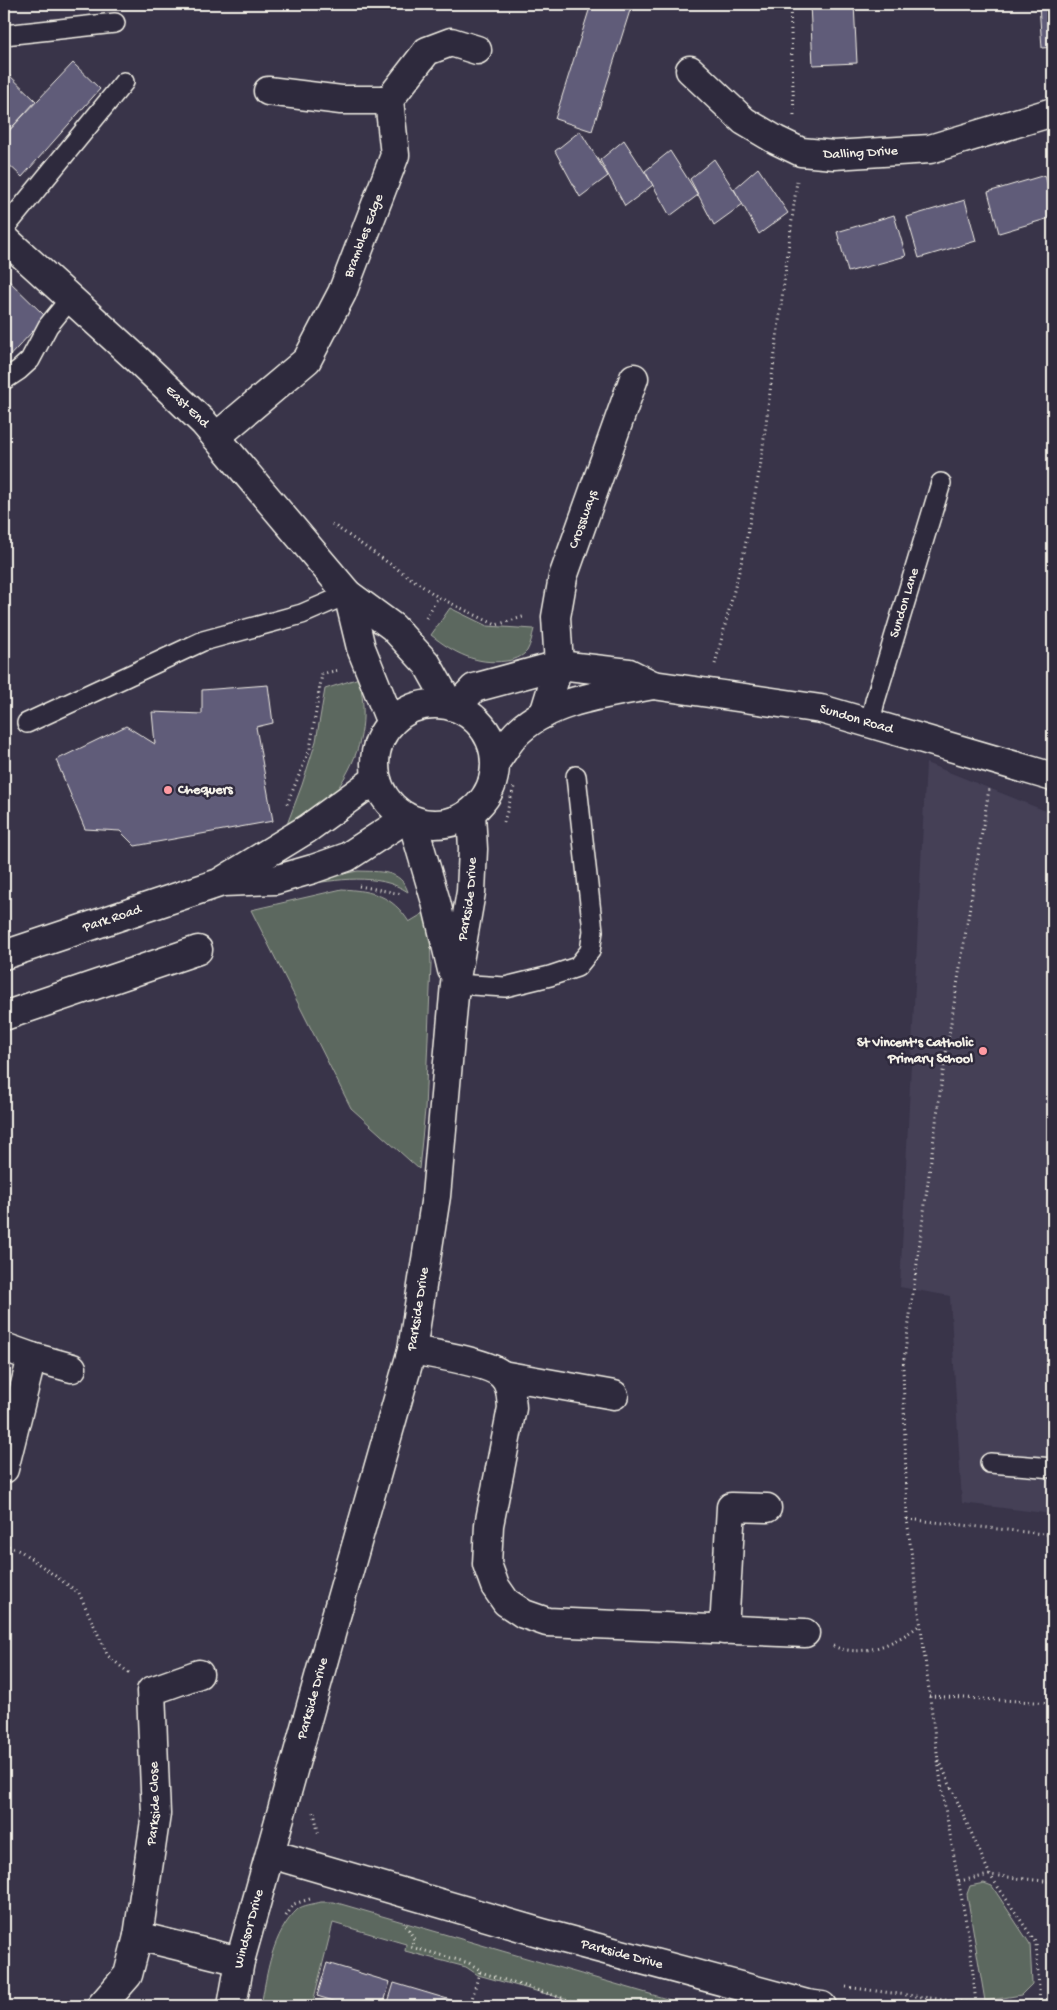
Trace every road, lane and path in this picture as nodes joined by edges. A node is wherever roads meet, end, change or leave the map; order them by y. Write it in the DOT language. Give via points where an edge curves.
graph roads {
  1 [pos="790,4"];
  2 [pos="115,23"];
  3 [pos="4,35"];
  4 [pos="477,50"];
  5 [pos="690,70"];
  6 [pos="124,82"];
  7 [pos="268,91"];
  8 [pos="389,100"];
  9 [pos="1053,112"];
  10 [pos="801,152"];
  11 [pos="4,228"];
  12 [pos="4,238"];
  13 [pos="70,299"];
  14 [pos="634,378"];
  15 [pos="4,380"];
  16 [pos="216,437"];
  17 [pos="941,483"];
  18 [pos="348,594"];
  19 [pos="438,597"];
  20 [pos="425,619"];
  21 [pos="559,665"];
  22 [pos="720,668"];
  23 [pos="339,669"];
  24 [pos="653,684"];
  25 [pos="453,706"];
  26 [pos="544,714"];
  27 [pos="27,723"];
  28 [pos="391,723"];
  29 [pos="870,723"];
  30 [pos="496,762"];
  31 [pos="576,776"];
  32 [pos="1053,777"];
  33 [pos="376,779"];
  34 [pos="991,780"];
  35 [pos="283,813"];
  36 [pos="471,813"];
  37 [pos="410,819"];
  38 [pos="219,883"];
  39 [pos="198,950"];
  40 [pos="4,955"];
  41 [pos="455,984"];
  42 [pos="4,1016"];
  43 [pos="4,1346"];
  44 [pos="412,1350"];
  45 [pos="32,1357"];
  46 [pos="72,1368"];
  47 [pos="502,1375"];
  48 [pos="614,1395"];
  49 [pos="990,1463"];
  50 [pos="1053,1468"];
  51 [pos="4,1469"];
  52 [pos="767,1508"];
  53 [pos="907,1519"];
  54 [pos="1053,1535"];
  55 [pos="4,1544"];
  56 [pos="920,1625"];
  57 [pos="724,1630"];
  58 [pos="805,1633"];
  59 [pos="199,1674"];
  60 [pos="151,1691"];
  61 [pos="930,1696"];
  62 [pos="1053,1703"];
  63 [pos="937,1754"];
  64 [pos="271,1854"];
  65 [pos="990,1875"];
  66 [pos="959,1881"];
  67 [pos="1053,1882"];
  68 [pos="318,1897"];
  69 [pos="402,1918"];
  70 [pos="283,1920"];
  71 [pos="138,1936"];
  72 [pos="240,1962"];
  73 [pos="480,1972"];
  74 [pos="1053,2003"];
  75 [pos="1040,2004"];
  76 [pos="101,2006"];
  77 [pos="232,2006"];
  78 [pos="470,2006"];
  79 [pos="587,2006"];
  80 [pos="822,2006"];
  1 -- 10 [label="path" via="794,119"];
  2 -- 3 [label="lane"];
  4 -- 8 [label="street" via="451,42 427,51"];
  5 -- 10 [label="street, Dalling Drive" via="744,121"];
  6 -- 11 [label="lane"];
  7 -- 8 [label="street" via="341,100"];
  8 -- 16 [label="street, Brambles Edge" via="395,155 342,293 306,360"];
  9 -- 10 [label="street, Dalling Drive" via="930,150 834,155"];
  10 -- 22 [label="path" via="761,462 744,552 714,667"];
  12 -- 13 [label="street, East End"];
  13 -- 15 [label="lane" via="48,326 30,360"];
  13 -- 16 [label="street, East End"];
  14 -- 21 [label="street, Crossways" via="563,577 556,617"];
  16 -- 18 [label="street, East End"];
  17 -- 29 [label="lane, Sundon Lane"];
  18 -- 25 [label="street, East End" via="393,627 427,664"];
  18 -- 27 [label="lane" via="302,614 203,641"];
  18 -- 28 [label="street, East End" via="361,648"];
  19 -- 20 [label="path"];
  21 -- 24 [label="street, Sundon Road" via="629,673"];
  21 -- 25 [label="street, Sundon Road" via="474,688"];
  21 -- 26 [label="street"];
  23 -- 35 [label="path" via="322,674 310,749"];
  24 -- 26 [label="street, Sundon Road" via="575,702"];
  24 -- 29 [label="street, Sundon Road" via="821,709"];
  25 -- 28 [label="street" via="418,706 403,712"];
  25 -- 30 [label="street, East End" via="472,715 484,728"];
  26 -- 30 [label="street, Sundon Road" via="519,731"];
  28 -- 33 [label="street" via="376,749"];
  29 -- 32 [label="street, Sundon Road"];
  30 -- 36 [label="street, East End" via="490,790"];
  31 -- 41 [label="lane" via="593,931 590,952 577,967 505,987"];
  33 -- 37 [label="street" via="393,808"];
  33 -- 38 [label="street, Park Road" via="307,829"];
  34 -- 53 [label="path" via="942,1078 903,1367"];
  36 -- 37 [label="street, East End" via="453,822 432,825"];
  36 -- 41 [label="street, Parkside Drive" via="471,892"];
  37 -- 38 [label="street, Park Road" via="347,857 313,869 275,880"];
  37 -- 41 [label="street, Parkside Drive" via="436,902"];
  38 -- 40 [label="street, Park Road"];
  39 -- 42 [label="street"];
  41 -- 44 [label="street, Parkside Drive" via="436,1196"];
  43 -- 45 [label="street"];
  44 -- 47 [label="street" via="487,1366"];
  44 -- 64 [label="street, Parkside Drive"];
  45 -- 46 [label="street"];
  45 -- 51 [label="street"];
  47 -- 48 [label="street"];
  47 -- 57 [label="street" via="511,1390 512,1408 489,1525 486,1564 506,1602 524,1614 547,1622"];
  49 -- 50 [label="lane"];
  52 -- 57 [label="street" via="731,1507"];
  53 -- 54 [label="path"];
  53 -- 56 [label="path"];
  55 -- 60 [label="path" via="22,1552 79,1593 108,1656"];
  56 -- 58 [label="path" via="885,1646 866,1650 842,1650"];
  56 -- 61 [label="path"];
  57 -- 58 [label="street"];
  59 -- 60 [label="street"];
  60 -- 71 [label="street, Parkside Close" via="156,1814"];
  61 -- 62 [label="path"];
  61 -- 63 [label="path"];
  63 -- 65 [label="path"];
  63 -- 66 [label="path"];
  64 -- 72 [label="street, Windsor Drive"];
  64 -- 80 [label="street, Parkside Drive" via="542,1933"];
  65 -- 66 [label="path"];
  65 -- 67 [label="path"];
  65 -- 75 [label="path" via="1036,1943"];
  66 -- 75 [label="path" via="976,2004"];
  68 -- 70 [label="path" via="294,1904"];
  69 -- 73 [label="path" via="414,1939 411,1947 469,1963"];
  71 -- 72 [label="street"];
  71 -- 76 [label="street, Parkside Close" via="128,1975"];
  72 -- 77 [label="street, Windsor Drive"];
  73 -- 78 [label="path"];
  73 -- 79 [label="path"];
  74 -- 75 [label="path"];
}
